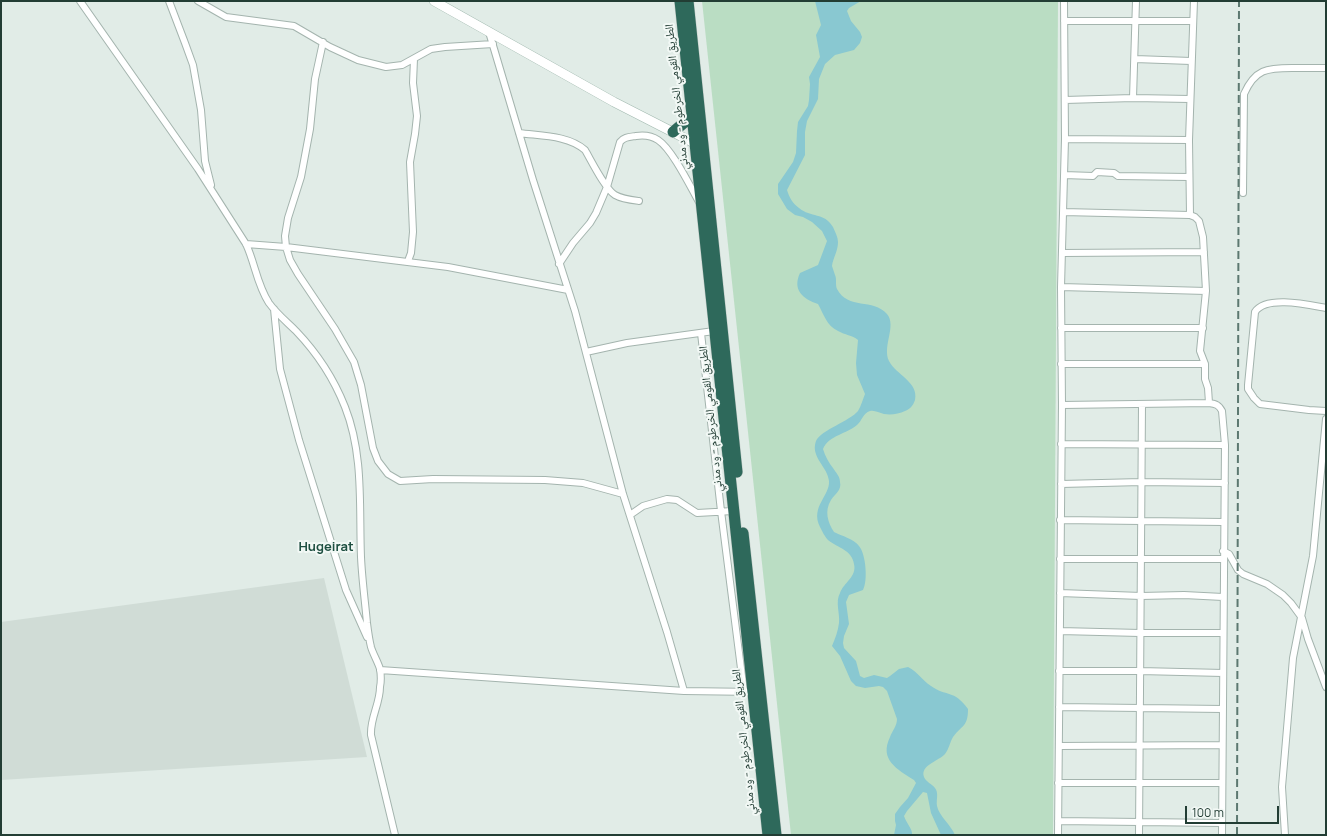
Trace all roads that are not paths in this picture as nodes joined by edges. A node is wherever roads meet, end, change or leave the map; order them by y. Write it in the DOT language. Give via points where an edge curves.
graph roads {
  1 [pos="80,1"];
  2 [pos="169,1"];
  3 [pos="198,1"];
  4 [pos="434,1"];
  5 [pos="680,1"];
  6 [pos="688,1"];
  7 [pos="1064,1"];
  8 [pos="1136,1"];
  9 [pos="1194,1"];
  10 [pos="1064,21"];
  11 [pos="1192,21"];
  12 [pos="1135,22"];
  13 [pos="489,32"];
  14 [pos="323,42"];
  15 [pos="493,44"];
  16 [pos="414,59"];
  17 [pos="1135,59"];
  18 [pos="1191,61"];
  19 [pos="1326,68"];
  20 [pos="1133,98"];
  21 [pos="1190,99"];
  22 [pos="1065,100"];
  23 [pos="692,116"];
  24 [pos="673,132"];
  25 [pos="519,133"];
  26 [pos="1065,139"];
  27 [pos="1189,140"];
  28 [pos="699,146"];
  29 [pos="1064,175"];
  30 [pos="1189,177"];
  31 [pos="607,187"];
  32 [pos="213,193"];
  33 [pos="1243,193"];
  34 [pos="639,201"];
  35 [pos="701,205"];
  36 [pos="1063,212"];
  37 [pos="1190,215"];
  38 [pos="246,244"];
  39 [pos="286,247"];
  40 [pos="1204,252"];
  41 [pos="1062,253"];
  42 [pos="408,262"];
  43 [pos="559,264"];
  44 [pos="1061,287"];
  45 [pos="568,290"];
  46 [pos="1206,291"];
  47 [pos="1326,308"];
  48 [pos="274,309"];
  49 [pos="1061,328"];
  50 [pos="1203,328"];
  51 [pos="714,331"];
  52 [pos="701,333"];
  53 [pos="586,352"];
  54 [pos="1061,364"];
  55 [pos="1205,364"];
  56 [pos="1209,403"];
  57 [pos="1142,404"];
  58 [pos="1062,405"];
  59 [pos="1326,411"];
  60 [pos="1326,419"];
  61 [pos="1061,444"];
  62 [pos="1141,444"];
  63 [pos="1225,446"];
  64 [pos="1142,482"];
  65 [pos="1225,483"];
  66 [pos="1061,484"];
  67 [pos="623,494"];
  68 [pos="720,511"];
  69 [pos="734,511"];
  70 [pos="630,515"];
  71 [pos="1060,520"];
  72 [pos="1140,521"];
  73 [pos="1223,522"];
  74 [pos="1223,550"];
  75 [pos="1060,559"];
  76 [pos="1142,559"];
  77 [pos="1223,559"];
  78 [pos="1060,593"];
  79 [pos="1141,596"];
  80 [pos="1223,597"];
  81 [pos="1302,618"];
  82 [pos="1060,631"];
  83 [pos="1223,633"];
  84 [pos="1140,634"];
  85 [pos="371,648"];
  86 [pos="380,670"];
  87 [pos="1059,671"];
  88 [pos="1140,671"];
  89 [pos="1223,673"];
  90 [pos="1326,687"];
  91 [pos="684,691"];
  92 [pos="752,692"];
  93 [pos="1059,707"];
  94 [pos="1140,708"];
  95 [pos="1223,709"];
  96 [pos="1222,745"];
  97 [pos="1059,746"];
  98 [pos="1140,746"];
  99 [pos="1058,783"];
  100 [pos="1139,783"];
  101 [pos="1222,783"];
  102 [pos="1058,821"];
  103 [pos="1139,821"];
  104 [pos="1222,823"];
  105 [pos="395,835"];
  106 [pos="768,835"];
  107 [pos="776,835"];
  108 [pos="1058,835"];
  109 [pos="1139,835"];
  110 [pos="1222,835"];
  111 [pos="1285,835"];
  1 -- 32 [label="street"];
  2 -- 32 [label="street" via="193,65 201,110 205,161"];
  3 -- 14 [label="street" via="226,17 294,26"];
  4 -- 13 [label="street"];
  5 -- 23 [label="highway, الطريق القومي الخرطوم - ود مدني"];
  6 -- 28 [label="highway, الطريق القومي الخرطوم - ود مدني"];
  7 -- 10 [label="street"];
  8 -- 12 [label="street"];
  9 -- 11 [label="street"];
  10 -- 12 [label="street"];
  10 -- 22 [label="street"];
  11 -- 12 [label="street"];
  11 -- 18 [label="street"];
  12 -- 17 [label="street"];
  13 -- 15 [label="street"];
  13 -- 24 [label="street"];
  14 -- 16 [label="street" via="358,60 378,66 402,65"];
  14 -- 39 [label="street" via="301,177 288,218"];
  15 -- 16 [label="street" via="445,46 431,49"];
  15 -- 25 [label="street"];
  16 -- 42 [label="street" via="413,83 417,120 410,162 413,232"];
  17 -- 18 [label="street"];
  17 -- 20 [label="street"];
  18 -- 21 [label="street"];
  19 -- 33 [label="street" via="1272,68 1261,72 1250,82 1244,94"];
  20 -- 21 [label="street"];
  20 -- 22 [label="street"];
  21 -- 27 [label="street"];
  22 -- 26 [label="street"];
  23 -- 24 [label="highway"];
  23 -- 28 [label="highway, الطريق القومي الخرطوم - ود مدني"];
  24 -- 28 [label="street"];
  25 -- 31 [label="street" via="556,138 579,145 585,150"];
  25 -- 43 [label="street"];
  26 -- 27 [label="street"];
  26 -- 29 [label="street"];
  27 -- 30 [label="street"];
  28 -- 35 [label="highway, الطريق القومي الخرطوم - ود مدني"];
  28 -- 92 [label="highway, الطريق القومي الخرطوم - ود مدني"];
  29 -- 30 [label="street" via="1093,176 1097,172 1114,173 1118,176"];
  29 -- 36 [label="street"];
  30 -- 37 [label="street"];
  31 -- 34 [label="street" via="620,197"];
  31 -- 35 [label="street" via="622,140 641,135 650,136 657,139 670,152"];
  31 -- 43 [label="street" via="594,218"];
  32 -- 38 [label="street"];
  35 -- 51 [label="highway, الطريق القومي الخرطوم - ود مدني"];
  36 -- 37 [label="street"];
  36 -- 41 [label="street"];
  37 -- 40 [label="street" via="1195,217 1202,227"];
  38 -- 39 [label="street"];
  38 -- 48 [label="street" via="264,294"];
  39 -- 42 [label="street"];
  39 -- 67 [label="street" via="298,274 354,362 375,455 394,478 400,481 567,481"];
  40 -- 41 [label="street"];
  40 -- 46 [label="street"];
  41 -- 44 [label="street"];
  42 -- 45 [label="street"];
  43 -- 45 [label="street"];
  44 -- 46 [label="street"];
  44 -- 49 [label="street"];
  45 -- 53 [label="street"];
  46 -- 50 [label="street"];
  47 -- 59 [label="street" via="1294,302 1266,304 1258,308 1255,312 1248,389 1260,404"];
  48 -- 85 [label="street" via="280,369 299,440 346,590"];
  48 -- 85 [label="street" via="313,350 335,385 353,434 361,495 361,558"];
  49 -- 50 [label="street"];
  49 -- 54 [label="street"];
  50 -- 55 [label="street" via="1200,351"];
  51 -- 52 [label="street"];
  51 -- 69 [label="highway, الطريق القومي الخرطوم - ود مدني"];
  52 -- 53 [label="street" via="627,343"];
  52 -- 68 [label="street"];
  53 -- 67 [label="street"];
  54 -- 55 [label="street"];
  54 -- 58 [label="street"];
  55 -- 56 [label="street"];
  56 -- 57 [label="street"];
  56 -- 63 [label="street" via="1216,404 1222,411"];
  57 -- 58 [label="street"];
  57 -- 62 [label="street"];
  58 -- 61 [label="street"];
  60 -- 81 [label="street" via="1313,556"];
  61 -- 62 [label="street"];
  61 -- 66 [label="street"];
  62 -- 63 [label="street"];
  62 -- 64 [label="street"];
  63 -- 65 [label="street"];
  64 -- 65 [label="street"];
  64 -- 66 [label="street"];
  64 -- 72 [label="street"];
  65 -- 73 [label="street"];
  66 -- 71 [label="street"];
  67 -- 70 [label="street"];
  68 -- 69 [label="street"];
  68 -- 70 [label="street" via="697,513 677,500 667,499 649,503"];
  68 -- 92 [label="street"];
  69 -- 92 [label="highway, الطريق القومي الخرطوم - ود مدني"];
  70 -- 91 [label="street"];
  71 -- 72 [label="street"];
  71 -- 75 [label="street"];
  72 -- 73 [label="street"];
  72 -- 76 [label="street"];
  73 -- 74 [label="street"];
  74 -- 77 [label="street"];
  74 -- 81 [label="street" via="1229,554 1238,570 1283,595"];
  75 -- 76 [label="street"];
  75 -- 78 [label="street"];
  76 -- 77 [label="street"];
  76 -- 79 [label="street"];
  77 -- 80 [label="street"];
  78 -- 79 [label="street"];
  78 -- 82 [label="street"];
  79 -- 80 [label="street"];
  79 -- 84 [label="street"];
  80 -- 83 [label="street"];
  81 -- 90 [label="street"];
  81 -- 111 [label="street" via="1293,658 1282,787"];
  82 -- 84 [label="street"];
  82 -- 87 [label="street"];
  83 -- 84 [label="street"];
  83 -- 89 [label="street"];
  84 -- 88 [label="street"];
  85 -- 86 [label="street"];
  86 -- 91 [label="street"];
  86 -- 105 [label="street" via="379,697 371,735"];
  87 -- 88 [label="street"];
  87 -- 93 [label="street"];
  88 -- 89 [label="street"];
  88 -- 94 [label="street"];
  89 -- 95 [label="street"];
  91 -- 92 [label="street"];
  92 -- 106 [label="highway, الطريق القومي الخرطوم - ود مدني"];
  92 -- 107 [label="highway, الطريق القومي الخرطوم - ود مدني"];
  93 -- 94 [label="street"];
  93 -- 97 [label="street"];
  94 -- 95 [label="street"];
  94 -- 98 [label="street"];
  95 -- 96 [label="street"];
  96 -- 98 [label="street"];
  96 -- 101 [label="street"];
  97 -- 98 [label="street"];
  97 -- 99 [label="street"];
  98 -- 100 [label="street"];
  99 -- 100 [label="street"];
  99 -- 102 [label="street"];
  100 -- 101 [label="street"];
  100 -- 103 [label="street"];
  101 -- 104 [label="street"];
  102 -- 103 [label="street"];
  102 -- 108 [label="street"];
  103 -- 104 [label="street"];
  103 -- 109 [label="street"];
  104 -- 110 [label="street"];
}
